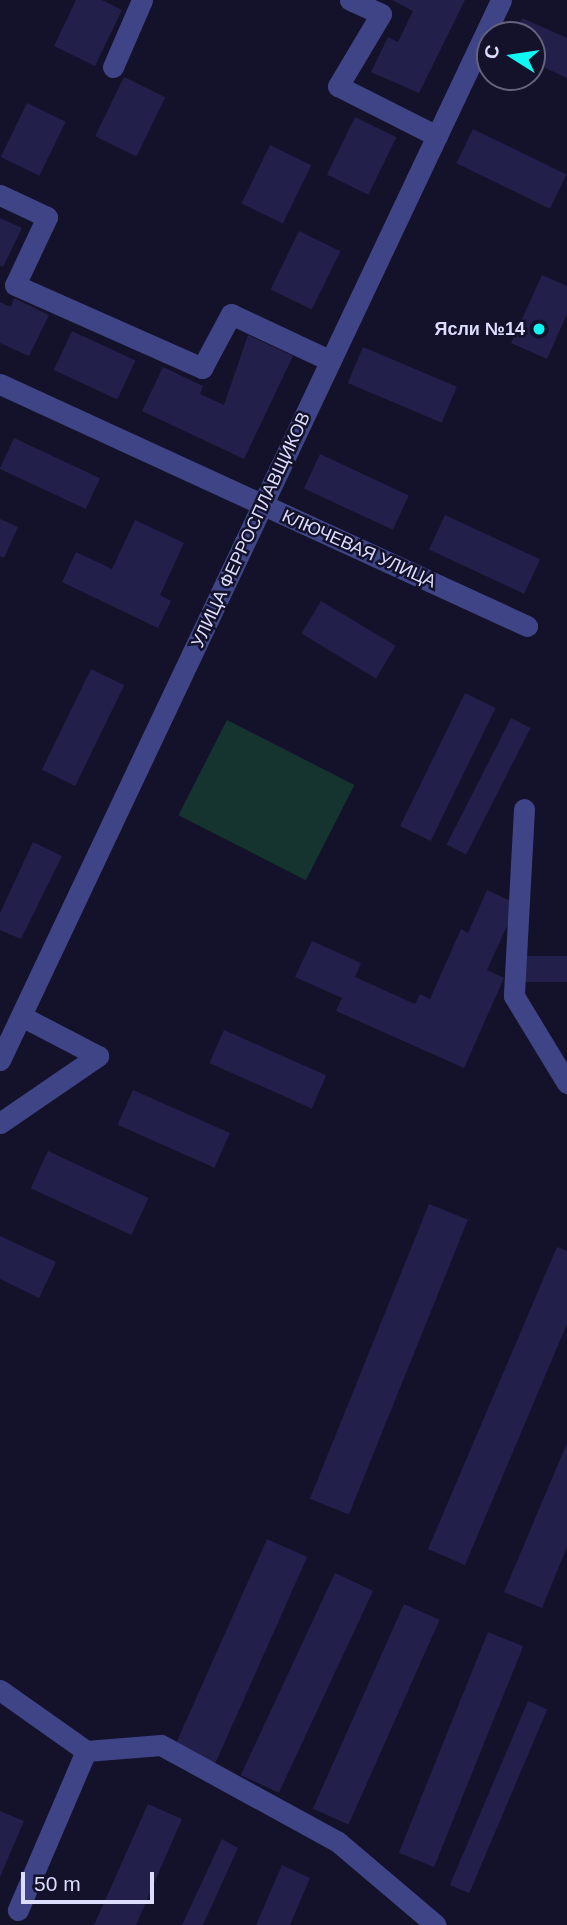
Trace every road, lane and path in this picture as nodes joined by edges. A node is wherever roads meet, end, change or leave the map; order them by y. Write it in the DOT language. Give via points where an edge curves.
graph roads {
  1 [pos="142,0"];
  2 [pos="350,0"];
  3 [pos="501,0"];
  4 [pos="113,67"];
  5 [pos="437,136"];
  6 [pos="0,195"];
  7 [pos="331,361"];
  8 [pos="0,384"];
  9 [pos="263,506"];
  10 [pos="527,626"];
  11 [pos="524,809"];
  12 [pos="23,1017"];
  13 [pos="3,1051"];
  14 [pos="567,1083"];
  15 [pos="0,1123"];
  16 [pos="0,1690"];
  17 [pos="86,1751"];
  18 [pos="18,1910"];
  19 [pos="436,1925"];
  1 -- 4 [label="street"];
  2 -- 5 [label="street" via="381,14 338,86"];
  3 -- 5 [label="street, УЛИЦА ФЕРРОСПЛАВЩИКОВ"];
  5 -- 7 [label="street, УЛИЦА ФЕРРОСПЛАВЩИКОВ"];
  6 -- 7 [label="street" via="47,217 15,285 202,368 231,314"];
  7 -- 9 [label="street, УЛИЦА ФЕРРОСПЛАВЩИКОВ"];
  8 -- 9 [label="street, КЛЮЧЕВАЯ УЛИЦА"];
  9 -- 10 [label="street, КЛЮЧЕВАЯ УЛИЦА"];
  9 -- 12 [label="street, УЛИЦА ФЕРРОСПЛАВЩИКОВ"];
  11 -- 14 [label="street" via="514,996"];
  12 -- 13 [label="street, УЛИЦА ФЕРРОСПЛАВЩИКОВ"];
  12 -- 15 [label="street" via="99,1056"];
  16 -- 17 [label="street"];
  17 -- 18 [label="street"];
  17 -- 19 [label="street" via="161,1745 338,1842"];
}
